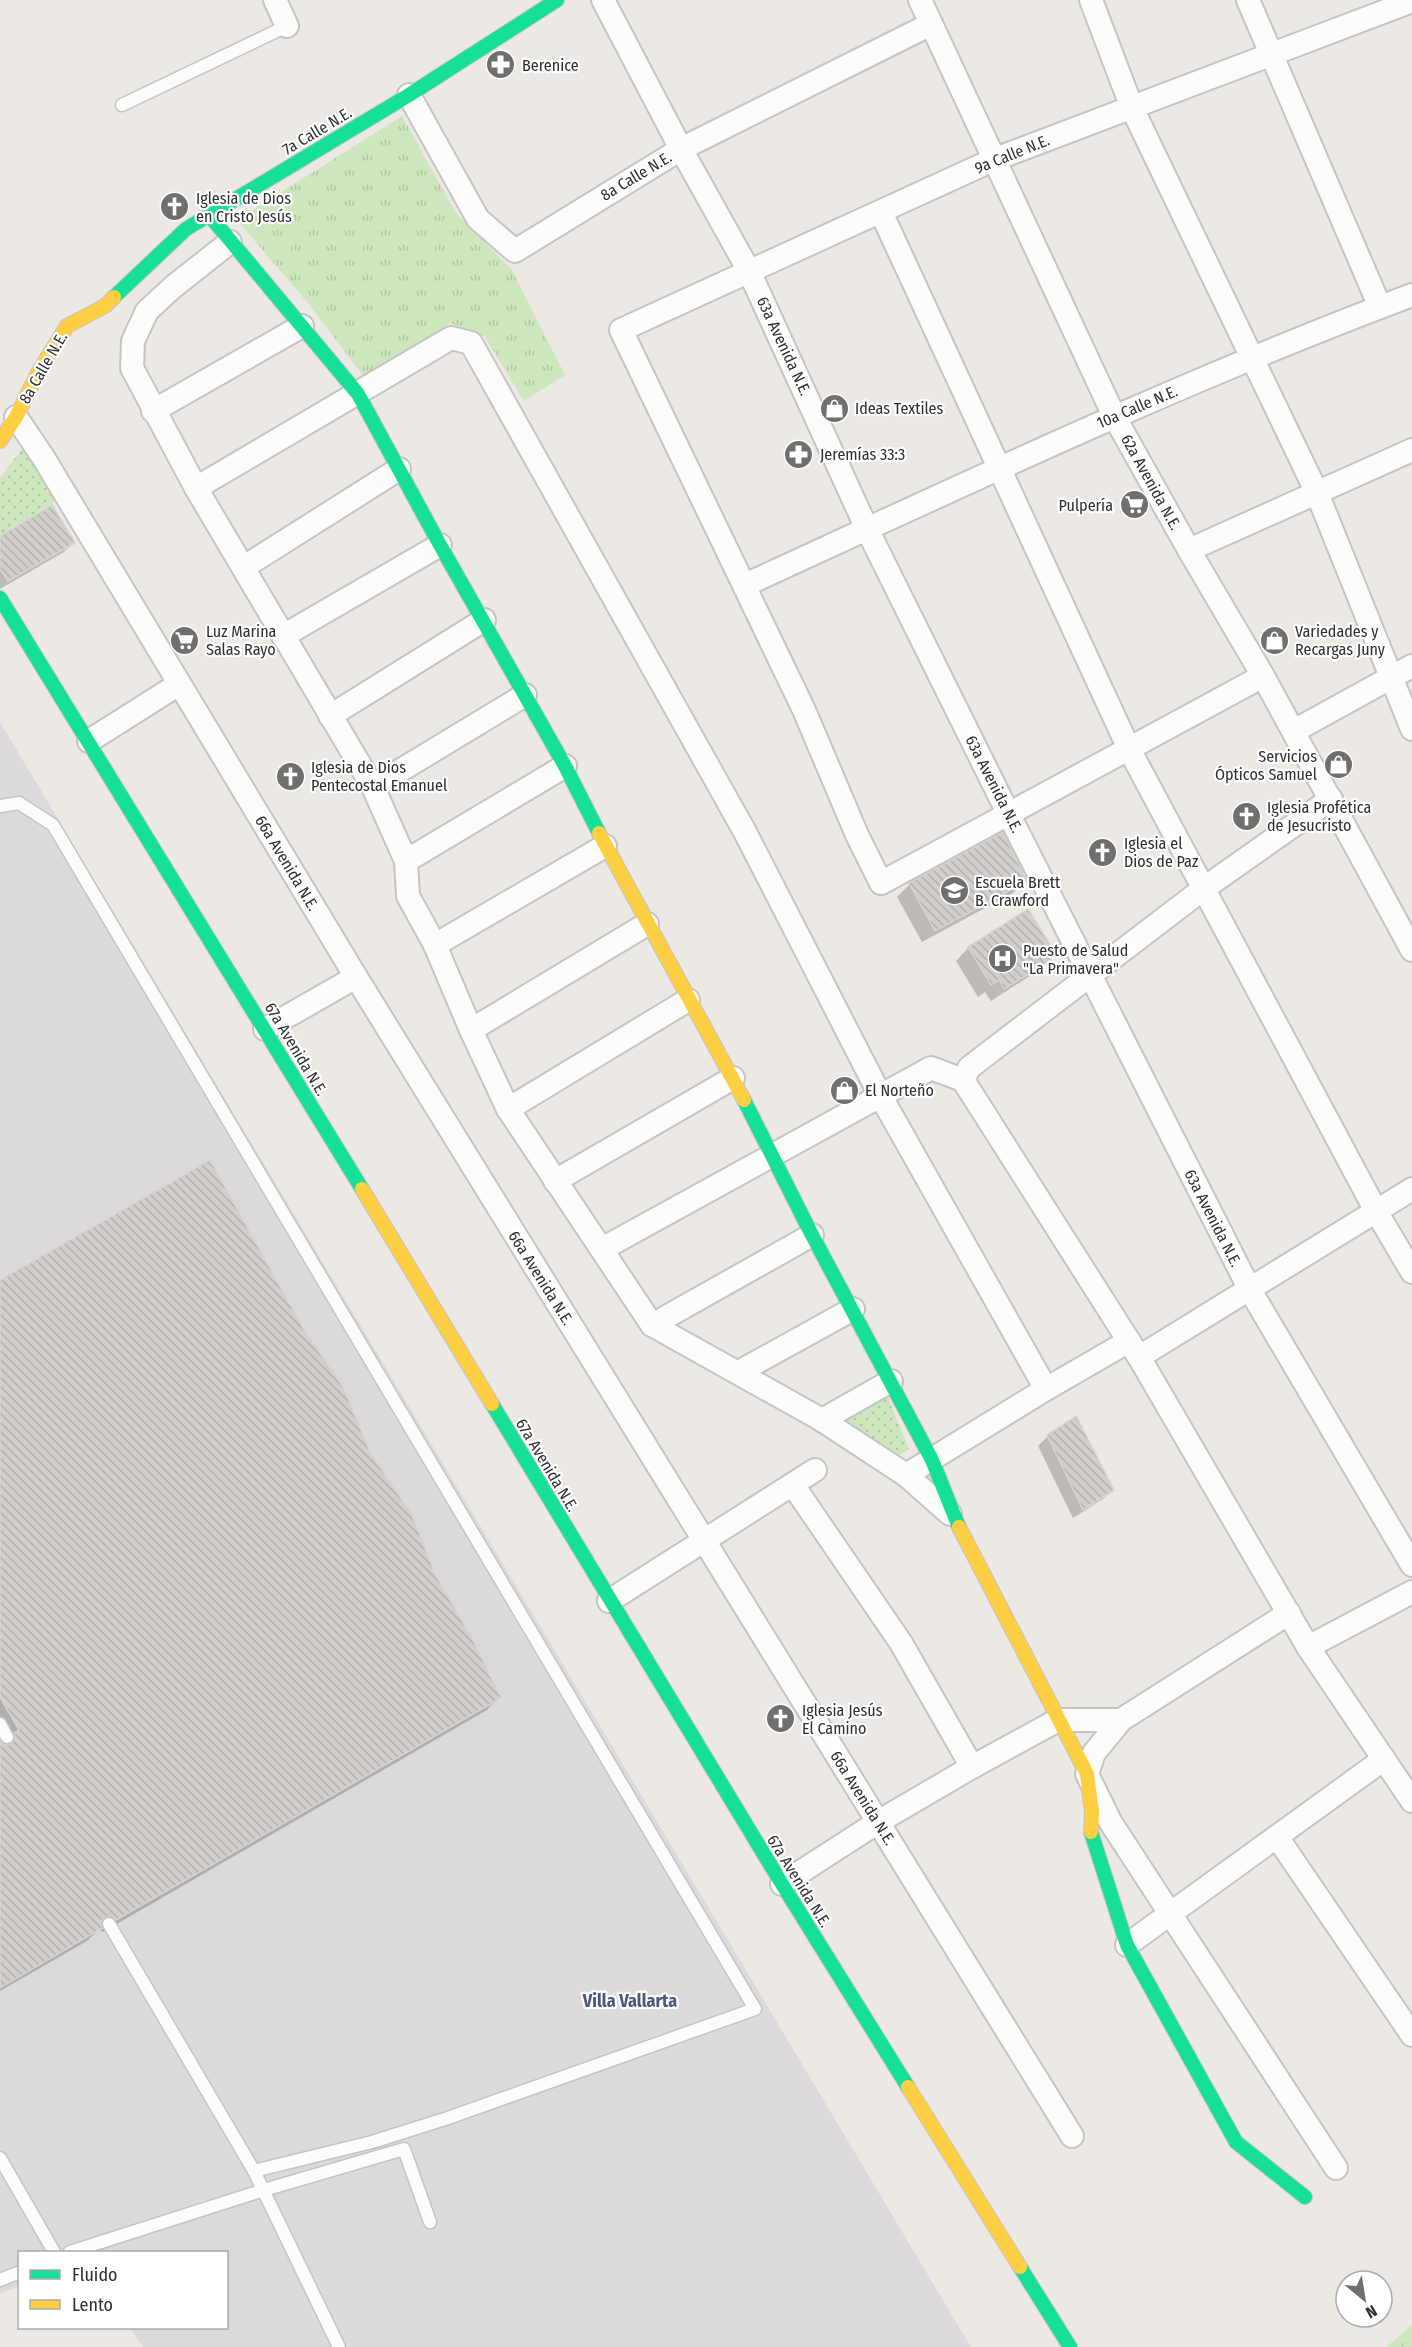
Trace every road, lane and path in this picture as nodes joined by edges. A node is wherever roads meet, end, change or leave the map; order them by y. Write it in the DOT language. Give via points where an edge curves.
graph roads {
  1 [pos="275,0"];
  2 [pos="557,0"];
  3 [pos="603,0"];
  4 [pos="920,0"];
  5 [pos="1091,0"];
  6 [pos="1248,0"];
  7 [pos="1412,1"];
  8 [pos="931,24"];
  9 [pos="287,26"];
  10 [pos="1270,56"];
  11 [pos="409,95"];
  12 [pos="122,105"];
  13 [pos="1132,108"];
  14 [pos="681,149"];
  15 [pos="993,160"];
  16 [pos="881,212"];
  17 [pos="209,215"];
  18 [pos="230,242"];
  19 [pos="749,271"];
  20 [pos="1412,295"];
  21 [pos="1380,307"];
  22 [pos="67,326"];
  23 [pos="302,326"];
  24 [pos="1252,358"];
  25 [pos="358,394"];
  26 [pos="153,411"];
  27 [pos="1114,416"];
  28 [pos="16,417"];
  29 [pos="0,441"];
  30 [pos="1412,450"];
  31 [pos="999,468"];
  32 [pos="399,469"];
  33 [pos="196,488"];
  34 [pos="1317,493"];
  35 [pos="867,529"];
  36 [pos="440,545"];
  37 [pos="1189,550"];
  38 [pos="244,567"];
  39 [pos="745,585"];
  40 [pos="0,598"];
  41 [pos="484,620"];
  42 [pos="283,636"];
  43 [pos="1412,666"];
  44 [pos="1263,676"];
  45 [pos="1390,678"];
  46 [pos="180,684"];
  47 [pos="525,695"];
  48 [pos="330,716"];
  49 [pos="1412,729"];
  50 [pos="1294,731"];
  51 [pos="89,741"];
  52 [pos="1129,749"];
  53 [pos="565,766"];
  54 [pos="373,787"];
  55 [pos="1331,799"];
  56 [pos="0,807"];
  57 [pos="1009,815"];
  58 [pos="605,846"];
  59 [pos="406,861"];
  60 [pos="1203,889"];
  61 [pos="647,924"];
  62 [pos="435,945"];
  63 [pos="1412,950"];
  64 [pos="1091,975"];
  65 [pos="356,977"];
  66 [pos="688,1000"];
  67 [pos="265,1029"];
  68 [pos="471,1030"];
  69 [pos="733,1078"];
  70 [pos="963,1080"];
  71 [pos="880,1095"];
  72 [pos="508,1109"];
  73 [pos="772,1157"];
  74 [pos="555,1181"];
  75 [pos="1412,1189"];
  76 [pos="1376,1211"];
  77 [pos="812,1235"];
  78 [pos="602,1249"];
  79 [pos="1412,1272"];
  80 [pos="1250,1290"];
  81 [pos="853,1309"];
  82 [pos="652,1325"];
  83 [pos="1134,1349"];
  84 [pos="739,1372"];
  85 [pos="891,1381"];
  86 [pos="1046,1389"];
  87 [pos="822,1420"];
  88 [pos="932,1460"];
  89 [pos="815,1470"];
  90 [pos="906,1475"];
  91 [pos="793,1485"];
  92 [pos="953,1516"];
  93 [pos="703,1542"];
  94 [pos="1411,1558"];
  95 [pos="1412,1592"];
  96 [pos="609,1601"];
  97 [pos="1289,1613"];
  98 [pos="1308,1647"];
  99 [pos="1121,1720"];
  100 [pos="0,1724"];
  101 [pos="1047,1726"];
  102 [pos="7,1737"];
  103 [pos="1384,1759"];
  104 [pos="972,1767"];
  105 [pos="1087,1774"];
  106 [pos="1412,1801"];
  107 [pos="878,1822"];
  108 [pos="1277,1837"];
  109 [pos="782,1884"];
  110 [pos="1170,1914"];
  111 [pos="109,1924"];
  112 [pos="1127,1945"];
  113 [pos="1412,2036"];
  114 [pos="1072,2136"];
  115 [pos="0,2158"];
  116 [pos="1336,2168"];
  117 [pos="254,2170"];
  118 [pos="264,2190"];
  119 [pos="1305,2197"];
  120 [pos="430,2222"];
  121 [pos="53,2251"];
  122 [pos="75,2251"];
  123 [pos="18,2273"];
  124 [pos="0,2280"];
  125 [pos="339,2347"];
  126 [pos="1070,2347"];
  1 -- 9 [label="street"];
  2 -- 11 [label="street, 7a Calle N.E."];
  3 -- 14 [label="street, 63a Avenida N.E."];
  4 -- 8 [label="street, 62a Avenida N.E."];
  5 -- 13 [label="street"];
  6 -- 10 [label="street"];
  7 -- 10 [label="street, 9a Calle N.E."];
  8 -- 14 [label="street, 8a Calle N.E."];
  8 -- 15 [label="street, 62a Avenida N.E."];
  9 -- 12 [label="lane"];
  10 -- 13 [label="street, 9a Calle N.E."];
  10 -- 21 [label="street"];
  11 -- 14 [label="street, 8a Calle N.E." via="478,219 515,250"];
  11 -- 17 [label="street, 7a Calle N.E."];
  13 -- 15 [label="street, 9a Calle N.E."];
  13 -- 24 [label="street"];
  14 -- 19 [label="street, 63a Avenida N.E."];
  15 -- 16 [label="street, 9a Calle N.E."];
  15 -- 27 [label="street, 62a Avenida N.E."];
  16 -- 19 [label="street, 9a Calle N.E."];
  16 -- 31 [label="street"];
  17 -- 18 [label="street"];
  17 -- 22 [label="street, 7a Calle N.E." via="186,229 105,306"];
  18 -- 23 [label="street"];
  18 -- 26 [label="street" via="147,311 134,341 132,368"];
  19 -- 35 [label="street, 63a Avenida N.E."];
  19 -- 39 [label="street, 9a Calle N.E." via="621,330"];
  20 -- 21 [label="street, 10a Calle N.E."];
  21 -- 24 [label="street, 10a Calle N.E."];
  22 -- 28 [label="street, 8a Calle N.E."];
  23 -- 25 [label="street"];
  23 -- 26 [label="street"];
  24 -- 27 [label="street, 10a Calle N.E."];
  24 -- 34 [label="street"];
  25 -- 32 [label="street"];
  25 -- 33 [label="street"];
  25 -- 71 [label="street" via="451,338 471,343 746,831"];
  26 -- 33 [label="street"];
  27 -- 31 [label="street, 10a Calle N.E."];
  27 -- 37 [label="street, 62a Avenida N.E."];
  28 -- 29 [label="street, 8a Calle N.E."];
  28 -- 46 [label="street, 66a Avenida N.E."];
  30 -- 34 [label="street"];
  31 -- 35 [label="street, 10a Calle N.E."];
  31 -- 52 [label="street"];
  32 -- 36 [label="street"];
  32 -- 38 [label="street"];
  33 -- 38 [label="street"];
  34 -- 37 [label="street"];
  34 -- 45 [label="street"];
  35 -- 39 [label="street, 10a Calle N.E."];
  35 -- 57 [label="street, 63a Avenida N.E."];
  36 -- 41 [label="street"];
  36 -- 42 [label="street"];
  37 -- 44 [label="street, 62a Avenida N.E."];
  38 -- 42 [label="street"];
  39 -- 57 [label="street" via="881,883"];
  40 -- 51 [label="street, 67a Avenida N.E."];
  41 -- 47 [label="street"];
  41 -- 48 [label="street"];
  42 -- 48 [label="street"];
  43 -- 45 [label="street"];
  44 -- 50 [label="street, 62a Avenida N.E."];
  44 -- 52 [label="street"];
  45 -- 49 [label="street"];
  45 -- 50 [label="street"];
  46 -- 51 [label="street"];
  46 -- 65 [label="street, 66a Avenida N.E."];
  47 -- 53 [label="street"];
  47 -- 54 [label="street"];
  48 -- 54 [label="street"];
  50 -- 55 [label="street, 62a Avenida N.E."];
  51 -- 67 [label="street, 67a Avenida N.E."];
  52 -- 57 [label="street"];
  52 -- 60 [label="street"];
  53 -- 58 [label="street"];
  53 -- 59 [label="street"];
  54 -- 59 [label="street"];
  55 -- 60 [label="street"];
  55 -- 63 [label="street, 62a Avenida N.E."];
  56 -- 117 [label="lane" via="19,803 53,825 754,2009 448,2118 372,2142"];
  57 -- 64 [label="street, 63a Avenida N.E."];
  58 -- 61 [label="street"];
  58 -- 62 [label="street"];
  59 -- 62 [label="street" via="408,896"];
  60 -- 64 [label="street"];
  60 -- 76 [label="street"];
  61 -- 66 [label="street"];
  61 -- 68 [label="street"];
  62 -- 68 [label="street"];
  64 -- 70 [label="street" via="969,1068"];
  64 -- 80 [label="street, 63a Avenida N.E."];
  65 -- 67 [label="street"];
  65 -- 93 [label="street, 66a Avenida N.E."];
  66 -- 69 [label="street"];
  66 -- 72 [label="street"];
  67 -- 96 [label="street, 67a Avenida N.E."];
  68 -- 72 [label="street"];
  69 -- 73 [label="street"];
  69 -- 74 [label="street"];
  70 -- 71 [label="street" via="931,1068"];
  70 -- 83 [label="street"];
  71 -- 73 [label="street"];
  71 -- 86 [label="street"];
  72 -- 74 [label="street"];
  73 -- 77 [label="street"];
  73 -- 78 [label="street"];
  74 -- 78 [label="street"];
  75 -- 76 [label="street"];
  76 -- 79 [label="street"];
  76 -- 80 [label="street"];
  77 -- 81 [label="street"];
  77 -- 82 [label="street"];
  78 -- 82 [label="street"];
  80 -- 83 [label="street"];
  80 -- 94 [label="street, 63a Avenida N.E."];
  81 -- 84 [label="street"];
  81 -- 85 [label="street"];
  82 -- 84 [label="street"];
  83 -- 86 [label="street"];
  83 -- 97 [label="street"];
  84 -- 87 [label="street"];
  85 -- 87 [label="street"];
  85 -- 88 [label="street"];
  86 -- 88 [label="street"];
  87 -- 90 [label="street"];
  88 -- 90 [label="street"];
  88 -- 92 [label="street"];
  89 -- 91 [label="street"];
  90 -- 92 [label="street"];
  91 -- 93 [label="street"];
  91 -- 104 [label="street" via="901,1643"];
  92 -- 101 [label="street"];
  93 -- 96 [label="street"];
  93 -- 107 [label="street, 66a Avenida N.E."];
  95 -- 98 [label="street"];
  96 -- 109 [label="street, 67a Avenida N.E."];
  97 -- 98 [label="street"];
  97 -- 99 [label="street"];
  98 -- 103 [label="street"];
  99 -- 101 [label="street"];
  99 -- 105 [label="street" via="1094,1753"];
  100 -- 102 [label="lane"];
  101 -- 104 [label="street"];
  101 -- 105 [label="street"];
  103 -- 106 [label="street"];
  103 -- 108 [label="street"];
  104 -- 107 [label="street"];
  105 -- 110 [label="street" via="1111,1824"];
  105 -- 112 [label="street" via="1093,1808 1090,1834"];
  107 -- 109 [label="street"];
  107 -- 114 [label="street, 66a Avenida N.E."];
  108 -- 110 [label="street"];
  108 -- 113 [label="street"];
  109 -- 126 [label="street, 67a Avenida N.E."];
  110 -- 112 [label="street"];
  110 -- 116 [label="street"];
  111 -- 117 [label="lane"];
  112 -- 119 [label="street" via="1236,2142"];
  115 -- 121 [label="lane"];
  117 -- 118 [label="lane"];
  118 -- 120 [label="lane" via="404,2149"];
  118 -- 122 [label="lane"];
  118 -- 125 [label="lane"];
  123 -- 124 [label="lane"];
}
